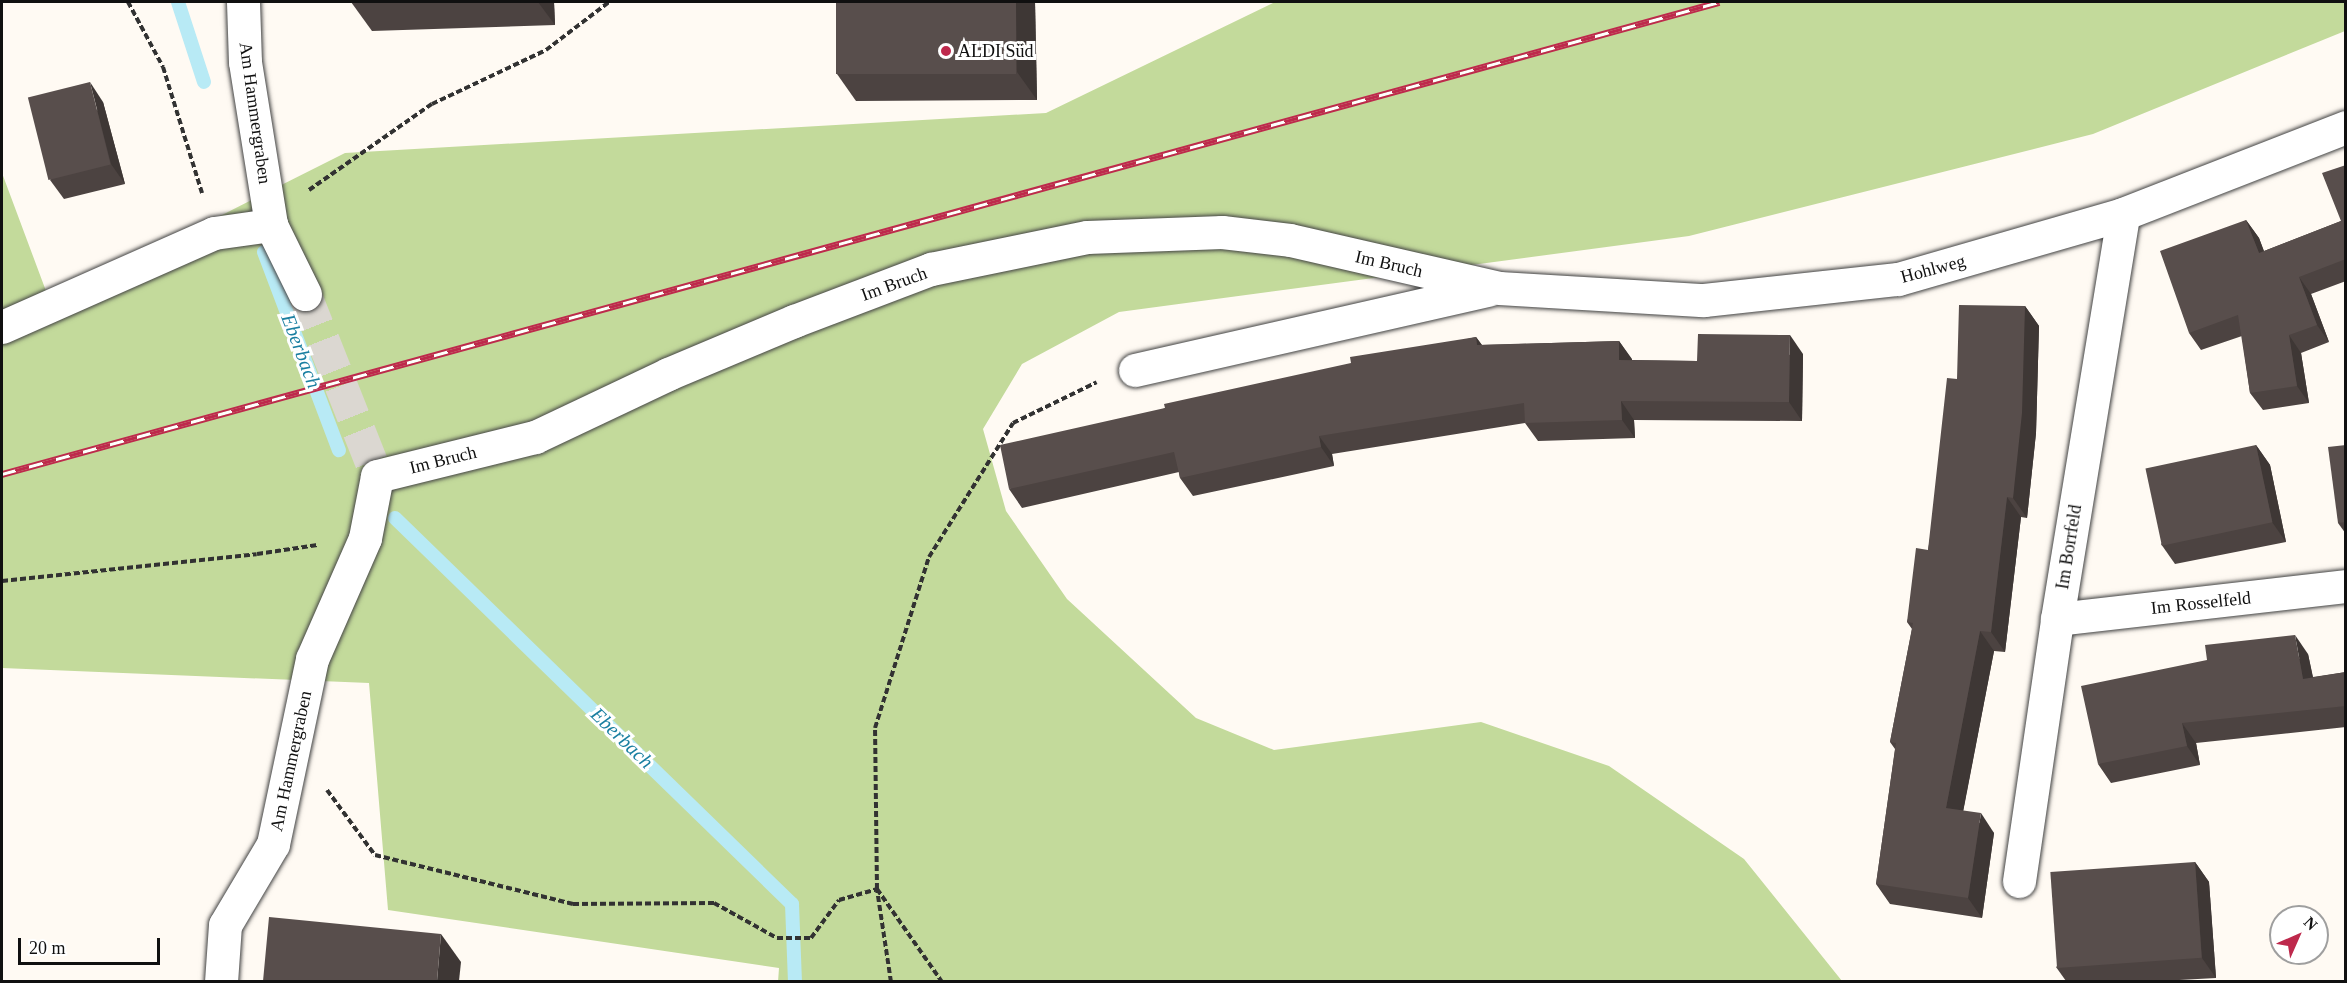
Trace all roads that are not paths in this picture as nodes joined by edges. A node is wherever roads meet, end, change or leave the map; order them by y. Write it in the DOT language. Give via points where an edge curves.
graph roads {
  1 [pos="243,2"];
  2 [pos="2346,127"];
  3 [pos="2123,214"];
  4 [pos="275,232"];
  5 [pos="1499,288"];
  6 [pos="305,294"];
  7 [pos="2,327"];
  8 [pos="1135,370"];
  9 [pos="365,538"];
  10 [pos="2346,586"];
  11 [pos="2057,619"];
  12 [pos="2019,881"];
  13 [pos="221,981"];
  1 -- 4 [label="street, Am Hammergraben" via="245,62"];
  2 -- 3 [label="street, Hohlweg"];
  3 -- 5 [label="street, Hohlweg" via="1898,279 1704,300"];
  3 -- 11 [label="street, Im Borrfeld"];
  4 -- 6 [label="street"];
  4 -- 7 [label="street" via="214,233"];
  5 -- 8 [label="street"];
  5 -- 9 [label="street, Im Bruch" via="1290,240 1222,232 1087,237 931,269 668,374 535,437 377,476"];
  9 -- 13 [label="street, Am Hammergraben" via="312,659 273,844 225,925"];
  10 -- 11 [label="street, Im Rosselfeld"];
  11 -- 12 [label="street, Im Borrfeld"];
}
